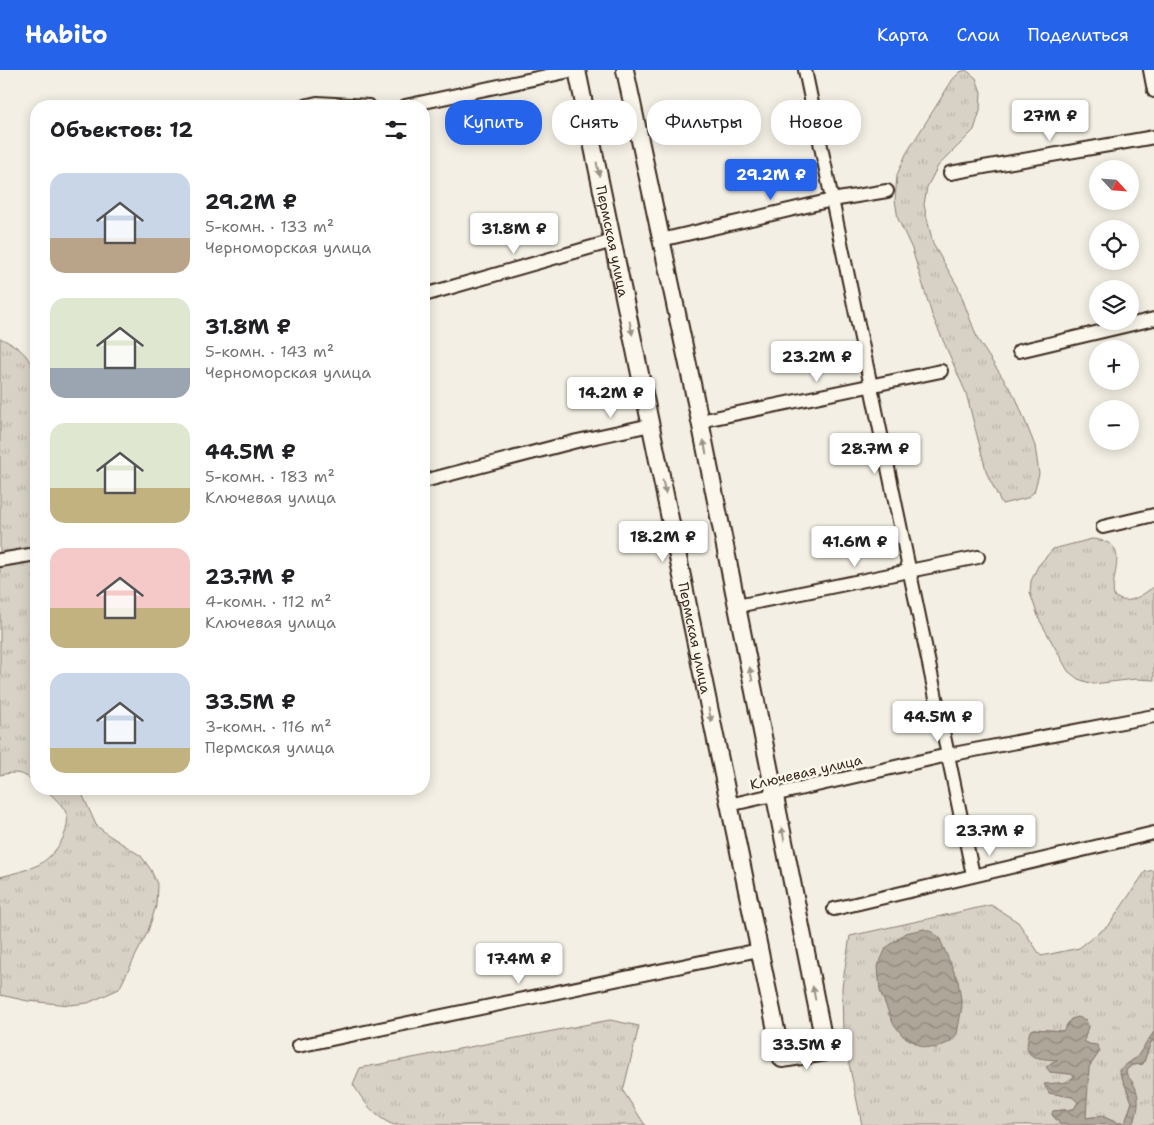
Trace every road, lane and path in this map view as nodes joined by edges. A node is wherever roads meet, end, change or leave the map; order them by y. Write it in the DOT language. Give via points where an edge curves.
graph roads {
  1 [pos="576,70"];
  2 [pos="625,70"];
  3 [pos="805,70"];
  4 [pos="1150,70"];
  5 [pos="1154,91"];
  6 [pos="430,101"];
  7 [pos="1154,138"];
  8 [pos="950,173"];
  9 [pos="887,191"];
  10 [pos="832,200"];
  11 [pos="661,240"];
  12 [pos="613,241"];
  13 [pos="430,293"];
  14 [pos="1154,319"];
  15 [pos="1019,351"];
  16 [pos="941,371"];
  17 [pos="871,386"];
  18 [pos="700,421"];
  19 [pos="651,425"];
  20 [pos="430,479"];
  21 [pos="1154,515"];
  22 [pos="1103,527"];
  23 [pos="30,555"];
  24 [pos="978,557"];
  25 [pos="0,560"];
  26 [pos="909,570"];
  27 [pos="737,606"];
  28 [pos="1154,716"];
  29 [pos="948,755"];
  30 [pos="775,794"];
  31 [pos="729,805"];
  32 [pos="1154,833"];
  33 [pos="973,875"];
  34 [pos="834,910"];
  35 [pos="759,950"];
  36 [pos="298,1046"];
  1 -- 6 [label="street"];
  1 -- 12 [label="street, Пермская улица, one-way"];
  2 -- 11 [label="street"];
  3 -- 10 [label="street"];
  4 -- 5 [label="street"];
  7 -- 8 [label="street"];
  9 -- 10 [label="street"];
  10 -- 11 [label="street"];
  10 -- 17 [label="street"];
  11 -- 18 [label="street"];
  12 -- 13 [label="street"];
  12 -- 19 [label="street, Пермская улица, one-way"];
  14 -- 15 [label="street"];
  16 -- 17 [label="street"];
  17 -- 18 [label="street"];
  17 -- 26 [label="street"];
  27 -- 18 [label="street, one-way"];
  19 -- 20 [label="street"];
  19 -- 31 [label="street, Пермская улица, one-way"];
  21 -- 22 [label="street"];
  23 -- 25 [label="street"];
  24 -- 26 [label="street"];
  26 -- 27 [label="street"];
  26 -- 29 [label="street"];
  30 -- 27 [label="street, one-way"];
  28 -- 29 [label="street, Ключевая улица"];
  29 -- 30 [label="street, Ключевая улица"];
  29 -- 33 [label="street"];
  30 -- 31 [label="street, Ключевая улица"];
  35 -- 30 [label="street, Пермская улица, one-way" via="782,1060 826,1052"];
  31 -- 35 [label="street, Пермская улица"];
  32 -- 33 [label="street"];
  33 -- 34 [label="street"];
  35 -- 36 [label="street"];
}
